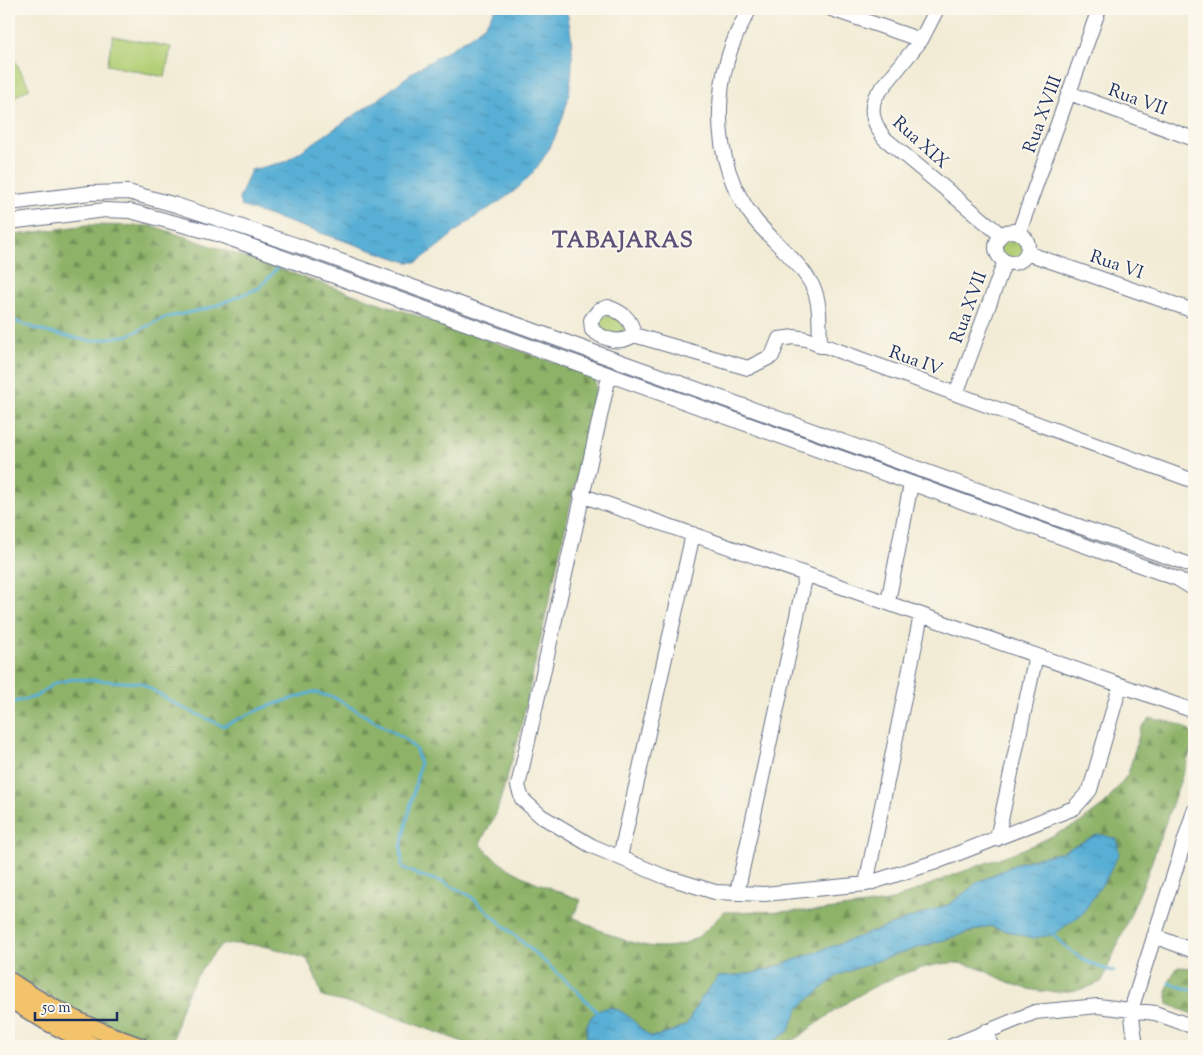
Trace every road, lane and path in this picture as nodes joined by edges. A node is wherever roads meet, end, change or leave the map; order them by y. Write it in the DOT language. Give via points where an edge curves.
graph roads {
  1 [pos="750,9"];
  2 [pos="832,9"];
  3 [pos="937,9"];
  4 [pos="1099,9"];
  5 [pos="921,40"];
  6 [pos="1069,94"];
  7 [pos="1194,139"];
  8 [pos="9,203"];
  9 [pos="176,205"];
  10 [pos="171,220"];
  11 [pos="9,222"];
  12 [pos="1019,232"];
  13 [pos="1001,235"];
  14 [pos="1027,253"];
  15 [pos="1005,262"];
  16 [pos="1194,311"];
  17 [pos="634,335"];
  18 [pos="820,346"];
  19 [pos="580,347"];
  20 [pos="575,364"];
  21 [pos="627,364"];
  22 [pos="615,378"];
  23 [pos="956,394"];
  24 [pos="1194,481"];
  25 [pos="911,484"];
  26 [pos="581,495"];
  27 [pos="693,534"];
  28 [pos="1194,566"];
  29 [pos="806,574"];
  30 [pos="1194,589"];
  31 [pos="888,602"];
  32 [pos="921,615"];
  33 [pos="1036,655"];
  34 [pos="1120,686"];
  35 [pos="1194,711"];
  36 [pos="1194,810"];
  37 [pos="1190,838"];
  38 [pos="997,839"];
  39 [pos="620,857"];
  40 [pos="866,884"];
  41 [pos="738,893"];
  42 [pos="1154,936"];
  43 [pos="1194,951"];
  44 [pos="9,980"];
  45 [pos="9,999"];
  46 [pos="1131,1010"];
  47 [pos="1194,1027"];
  48 [pos="986,1031"];
  49 [pos="94,1046"];
  50 [pos="140,1046"];
  51 [pos="952,1046"];
  52 [pos="991,1046"];
  53 [pos="1136,1046"];
  1 -- 18 [label="street" via="736,34 722,82 719,108 724,150 734,182 753,217 805,275 814,291"];
  2 -- 5 [label="street"];
  3 -- 5 [label="street, Rua XIX"];
  4 -- 6 [label="street, Rua XVIII"];
  5 -- 13 [label="street, Rua XIX" via="878,93 872,108 874,121 884,138"];
  6 -- 7 [label="street, Rua VII"];
  6 -- 12 [label="street, Rua XVIII"];
  8 -- 9 [label="street" via="128,192"];
  9 -- 10 [label="street"];
  9 -- 19 [label="street"];
  10 -- 11 [label="street" via="130,211 104,210"];
  10 -- 20 [label="street"];
  12 -- 13 [label="street" via="1009,231"];
  12 -- 14 [label="street" via="1028,243"];
  13 -- 15 [label="street, Rua XVII" via="996,250"];
  14 -- 15 [label="street, Rua XVII" via="1020,261"];
  14 -- 16 [label="street, Rua VI"];
  15 -- 23 [label="street, Rua XVII"];
  17 -- 18 [label="street, Rua IV" via="748,368 772,356 776,342 781,338 802,338"];
  18 -- 23 [label="street, Rua IV"];
  19 -- 20 [label="street"];
  19 -- 21 [label="street"];
  20 -- 22 [label="street"];
  21 -- 22 [label="street"];
  21 -- 28 [label="street"];
  22 -- 25 [label="street"];
  22 -- 26 [label="street"];
  23 -- 24 [label="street, Rua IV"];
  25 -- 30 [label="street" via="1178,579"];
  25 -- 31 [label="street"];
  26 -- 27 [label="street"];
  26 -- 39 [label="street" via="518,786 522,799 542,816 592,846"];
  27 -- 29 [label="street"];
  27 -- 39 [label="street"];
  29 -- 31 [label="street"];
  29 -- 41 [label="street"];
  31 -- 32 [label="street"];
  32 -- 33 [label="street"];
  32 -- 40 [label="street"];
  33 -- 34 [label="street"];
  33 -- 38 [label="street"];
  34 -- 35 [label="street"];
  34 -- 38 [label="street" via="1090,790 1074,808"];
  36 -- 37 [label="street"];
  37 -- 42 [label="street"];
  38 -- 40 [label="street"];
  39 -- 41 [label="street" via="663,876 715,892"];
  40 -- 41 [label="street" via="764,894"];
  42 -- 43 [label="street"];
  42 -- 46 [label="street"];
  44 -- 50 [label="main road" via="68,1016"];
  45 -- 49 [label="main road"];
  46 -- 47 [label="street" via="1156,1013"];
  46 -- 48 [label="street" via="1098,1006 1034,1012"];
  46 -- 53 [label="street"];
  48 -- 51 [label="street"];
  48 -- 52 [label="street"];
}
